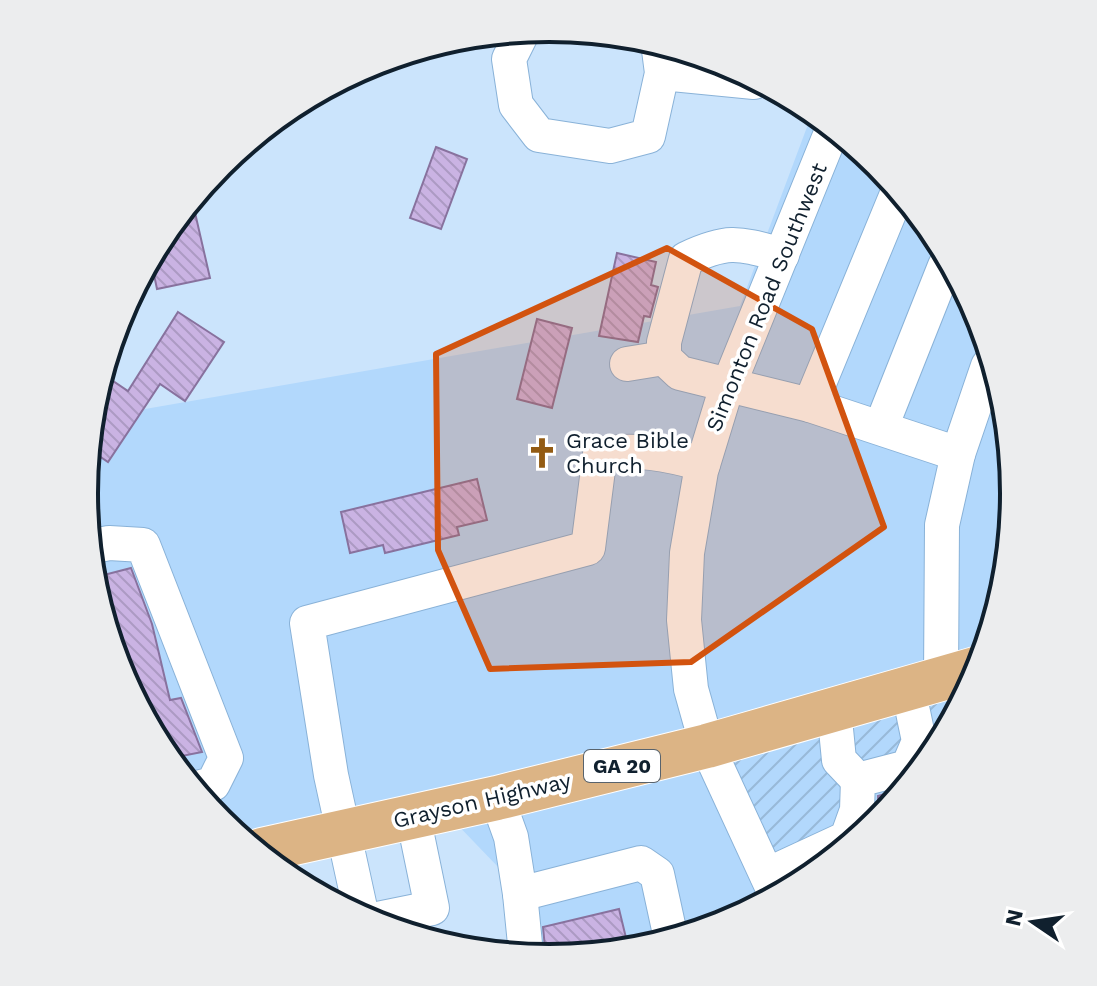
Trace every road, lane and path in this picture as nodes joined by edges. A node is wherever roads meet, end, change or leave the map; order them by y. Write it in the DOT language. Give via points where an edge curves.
graph roads {
  1 [pos="517,43"];
  2 [pos="661,61"];
  3 [pos="710,72"];
  4 [pos="828,139"];
  5 [pos="893,203"];
  6 [pos="782,255"];
  7 [pos="942,274"];
  8 [pos="664,358"];
  9 [pos="627,364"];
  10 [pos="984,377"];
  11 [pos="728,386"];
  12 [pos="810,405"];
  13 [pos="881,427"];
  14 [pos="958,454"];
  15 [pos="703,464"];
  16 [pos="100,545"];
  17 [pos="943,679"];
  18 [pos="834,709"];
  19 [pos="707,746"];
  20 [pos="910,762"];
  21 [pos="906,767"];
  22 [pos="858,780"];
  23 [pos="206,786"];
  24 [pos="497,798"];
  25 [pos="413,816"];
  26 [pos="851,827"];
  27 [pos="342,832"];
  28 [pos="270,848"];
  29 [pos="815,857"];
  30 [pos="770,883"];
  31 [pos="520,894"];
  32 [pos="358,902"];
  33 [pos="393,916"];
  34 [pos="669,928"];
  35 [pos="524,943"];
  1 -- 2 [label="street" via="509,59 516,105 539,135 610,146 648,136"];
  2 -- 3 [label="street"];
  4 -- 6 [label="street, Simonton Road Southwest"];
  5 -- 12 [label="street"];
  6 -- 8 [label="street" via="740,243 714,246 686,259"];
  6 -- 11 [label="street, Simonton Road Southwest"];
  7 -- 13 [label="street"];
  8 -- 9 [label="street"];
  8 -- 11 [label="street" via="680,373"];
  10 -- 14 [label="street"];
  11 -- 12 [label="street"];
  11 -- 15 [label="street, Simonton Road Southwest"];
  12 -- 13 [label="street"];
  13 -- 14 [label="street"];
  14 -- 17 [label="street" via="942,525"];
  15 -- 19 [label="street, Simonton Road Southwest" via="687,553 684,620 691,689"];
  15 -- 27 [label="street" via="663,453 600,454 588,548 307,623"];
  16 -- 23 [label="street" via="143,545 226,758 213,784"];
  17 -- 18 [label="main road, Grayson Highway / GA 20"];
  17 -- 20 [label="street"];
  18 -- 19 [label="main road, Grayson Highway / GA 20"];
  18 -- 22 [label="street" via="839,760"];
  19 -- 24 [label="main road, Grayson Highway / GA 20"];
  19 -- 30 [label="street, Simonton Road Southwest"];
  21 -- 22 [label="street"];
  22 -- 26 [label="street"];
  24 -- 25 [label="main road, Grayson Highway / GA 20"];
  24 -- 31 [label="street" via="511,837"];
  25 -- 27 [label="main road, Grayson Highway / GA 20"];
  25 -- 33 [label="street" via="432,908"];
  27 -- 28 [label="main road, Grayson Highway / GA 20"];
  27 -- 32 [label="street"];
  29 -- 30 [label="street"];
  31 -- 34 [label="street" via="641,863 657,874"];
  31 -- 35 [label="street"];
}
